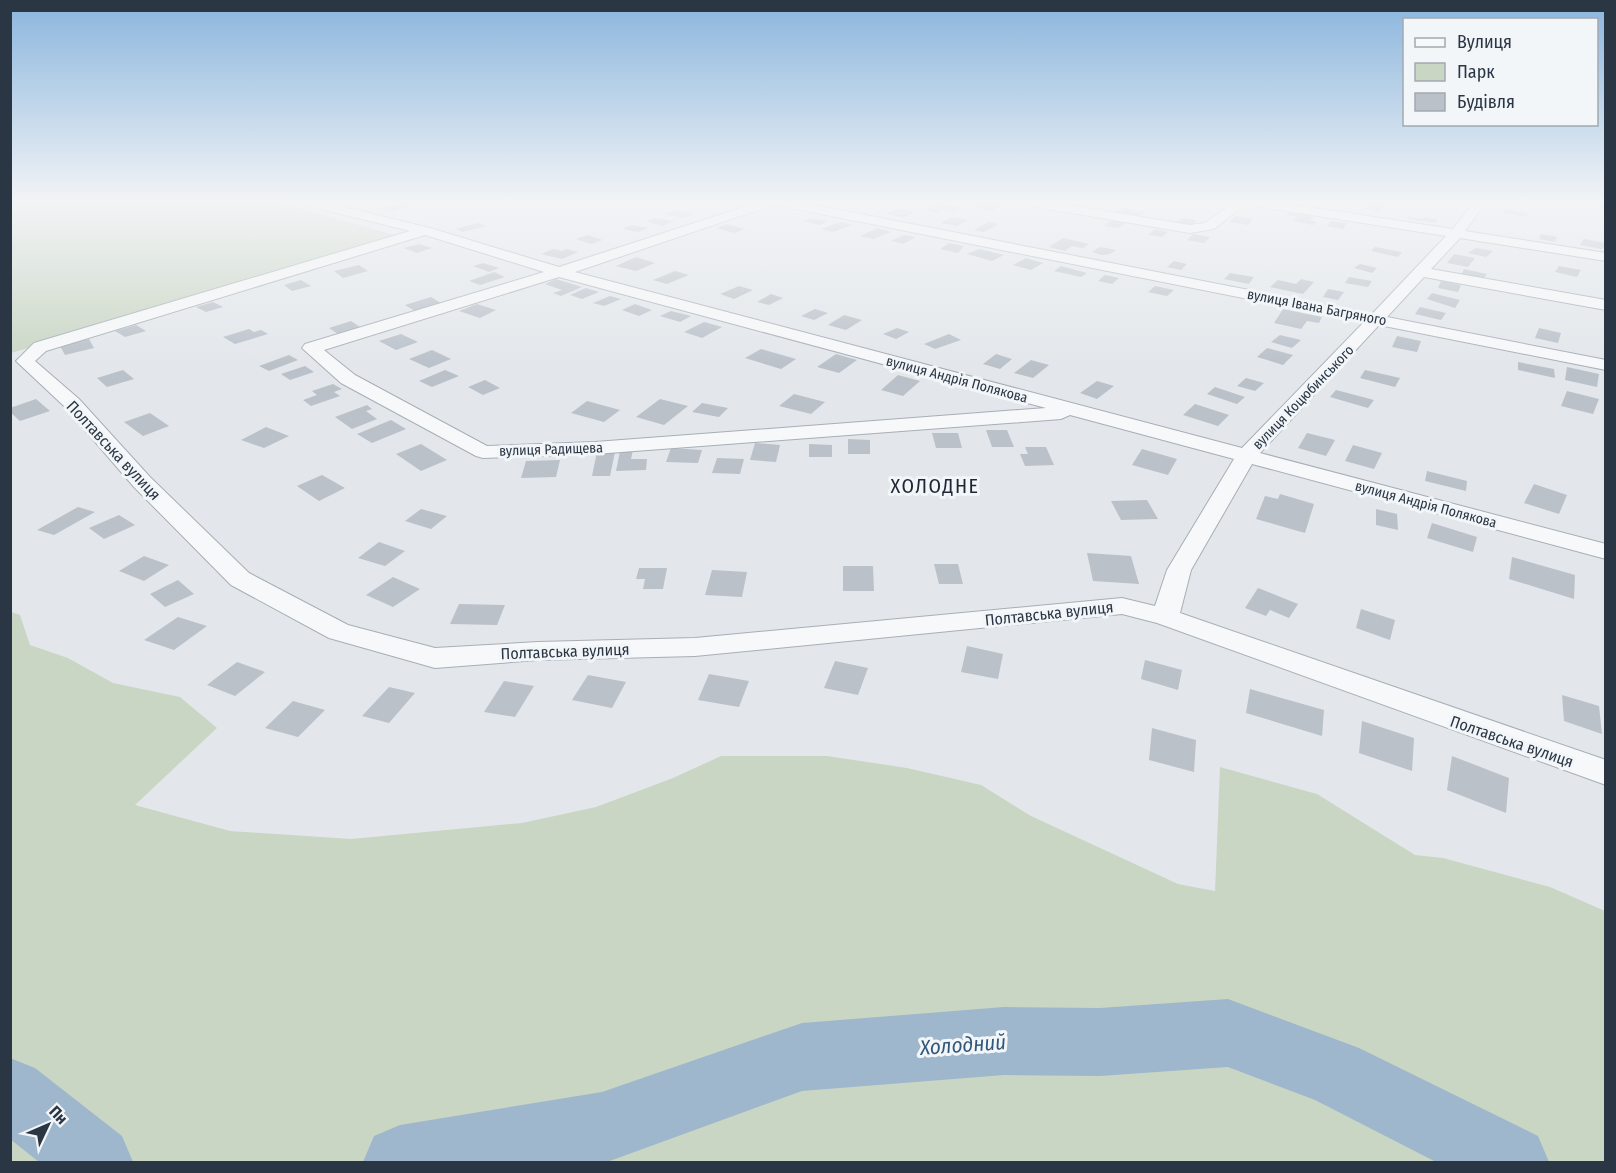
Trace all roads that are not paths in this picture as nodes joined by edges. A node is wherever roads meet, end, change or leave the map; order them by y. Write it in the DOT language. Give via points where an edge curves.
graph roads {
  1 [pos="340,257"];
  2 [pos="509,257"];
  3 [pos="605,257"];
  4 [pos="1058,257"];
  5 [pos="1435,257"];
  6 [pos="559,272"];
  7 [pos="1421,272"];
  8 [pos="1605,305"];
  9 [pos="1378,320"];
  10 [pos="1605,365"];
  11 [pos="1079,411"];
  12 [pos="1246,456"];
  13 [pos="1605,552"];
  14 [pos="1165,617"];
  15 [pos="1605,773"];
  1 -- 14 [label="street, Полтавська вулиця" via="40,347 25,361 72,403 142,482 240,579 339,632 435,658 695,647 1122,606"];
  2 -- 6 [label="street, вулиця Андрія Полякова"];
  3 -- 6 [label="street"];
  4 -- 9 [label="street, вулиця Івана Багряного"];
  5 -- 7 [label="street, вулиця Коцюбинського"];
  6 -- 11 [label="street, вулиця Андрія Полякова"];
  6 -- 11 [label="street, вулиця Радищева" via="310,348 348,379 483,452 595,448"];
  7 -- 8 [label="street"];
  7 -- 9 [label="street, вулиця Коцюбинського"];
  9 -- 10 [label="street, вулиця Івана Багряного"];
  9 -- 12 [label="street, вулиця Коцюбинського"];
  11 -- 12 [label="street, вулиця Андрія Полякова"];
  12 -- 13 [label="street, вулиця Андрія Полякова"];
  12 -- 14 [label="street, вулиця Коцюбинського" via="1179,570"];
  14 -- 15 [label="street, Полтавська вулиця"];
}
